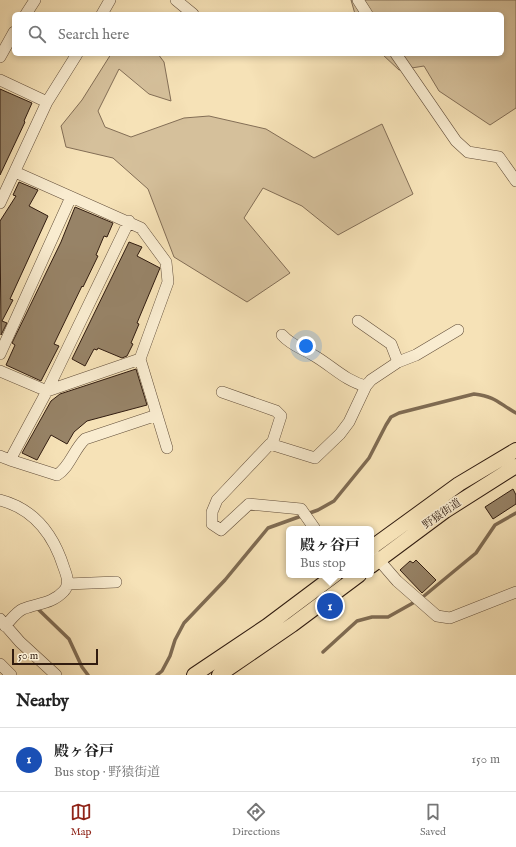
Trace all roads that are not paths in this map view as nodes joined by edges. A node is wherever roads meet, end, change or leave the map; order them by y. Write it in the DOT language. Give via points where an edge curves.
graph roads {
  1 [pos="35,0"];
  2 [pos="110,0"];
  3 [pos="176,0"];
  4 [pos="358,0"];
  5 [pos="27,12"];
  6 [pos="103,12"];
  7 [pos="191,12"];
  8 [pos="367,12"];
  9 [pos="12,36"];
  10 [pos="76,56"];
  11 [pos="397,56"];
  12 [pos="0,57"];
  13 [pos="0,80"];
  14 [pos="47,102"];
  15 [pos="15,172"];
  16 [pos="516,181"];
  17 [pos="71,197"];
  18 [pos="0,203"];
  19 [pos="129,221"];
  20 [pos="358,321"];
  21 [pos="458,330"];
  22 [pos="282,335"];
  23 [pos="0,354"];
  24 [pos="140,359"];
  25 [pos="398,362"];
  26 [pos="0,371"];
  27 [pos="366,386"];
  28 [pos="47,392"];
  29 [pos="222,392"];
  30 [pos="157,414"];
  31 [pos="272,444"];
  32 [pos="167,448"];
  33 [pos="516,450"];
  34 [pos="5,458"];
  35 [pos="516,466"];
  36 [pos="0,500"];
  37 [pos="313,526"];
  38 [pos="374,556"];
  39 [pos="374,556"];
  40 [pos="374,558"];
  41 [pos="331,578"];
  42 [pos="355,578"];
  43 [pos="116,582"];
  44 [pos="67,584"];
  45 [pos="516,592"];
  46 [pos="2,622"];
  47 [pos="0,664"];
  48 [pos="11,675"];
  49 [pos="56,675"];
  50 [pos="194,675"];
  51 [pos="219,675"];
  1 -- 5 [label="street"];
  2 -- 6 [label="street"];
  3 -- 7 [label="street"];
  4 -- 8 [label="street"];
  9 -- 12 [label="street"];
  10 -- 14 [label="street"];
  11 -- 16 [label="street" via="456,141 468,152 499,157"];
  13 -- 14 [label="street"];
  14 -- 15 [label="street"];
  15 -- 17 [label="street"];
  15 -- 18 [label="street"];
  17 -- 19 [label="street"];
  17 -- 23 [label="street"];
  19 -- 24 [label="street" via="141,228 166,262 168,282"];
  19 -- 28 [label="street"];
  20 -- 25 [label="street" via="390,344"];
  21 -- 25 [label="street" via="416,355"];
  22 -- 27 [label="street" via="289,343 312,354 354,383"];
  24 -- 28 [label="street"];
  24 -- 30 [label="street"];
  25 -- 27 [label="street"];
  26 -- 28 [label="street"];
  27 -- 31 [label="street" via="349,422 315,458"];
  28 -- 34 [label="street"];
  29 -- 31 [label="street" via="276,411 281,416"];
  30 -- 32 [label="street"];
  30 -- 34 [label="street" via="85,439 78,445 63,471 57,475"];
  31 -- 37 [label="street" via="217,500 212,512 212,524 221,530 249,504 304,513"];
  33 -- 38 [label="main road, 野猿街道" via="459,484"];
  35 -- 39 [label="main road, 野猿街道"];
  36 -- 44 [label="street" via="26,513 47,531 58,548 68,579"];
  40 -- 45 [label="street" via="437,616 450,618"];
  41 -- 50 [label="main road" via="267,626"];
  42 -- 51 [label="main road"];
  43 -- 44 [label="street"];
  44 -- 46 [label="street" via="54,600 22,610"];
  46 -- 49 [label="street"];
  47 -- 48 [label="street"];
}
